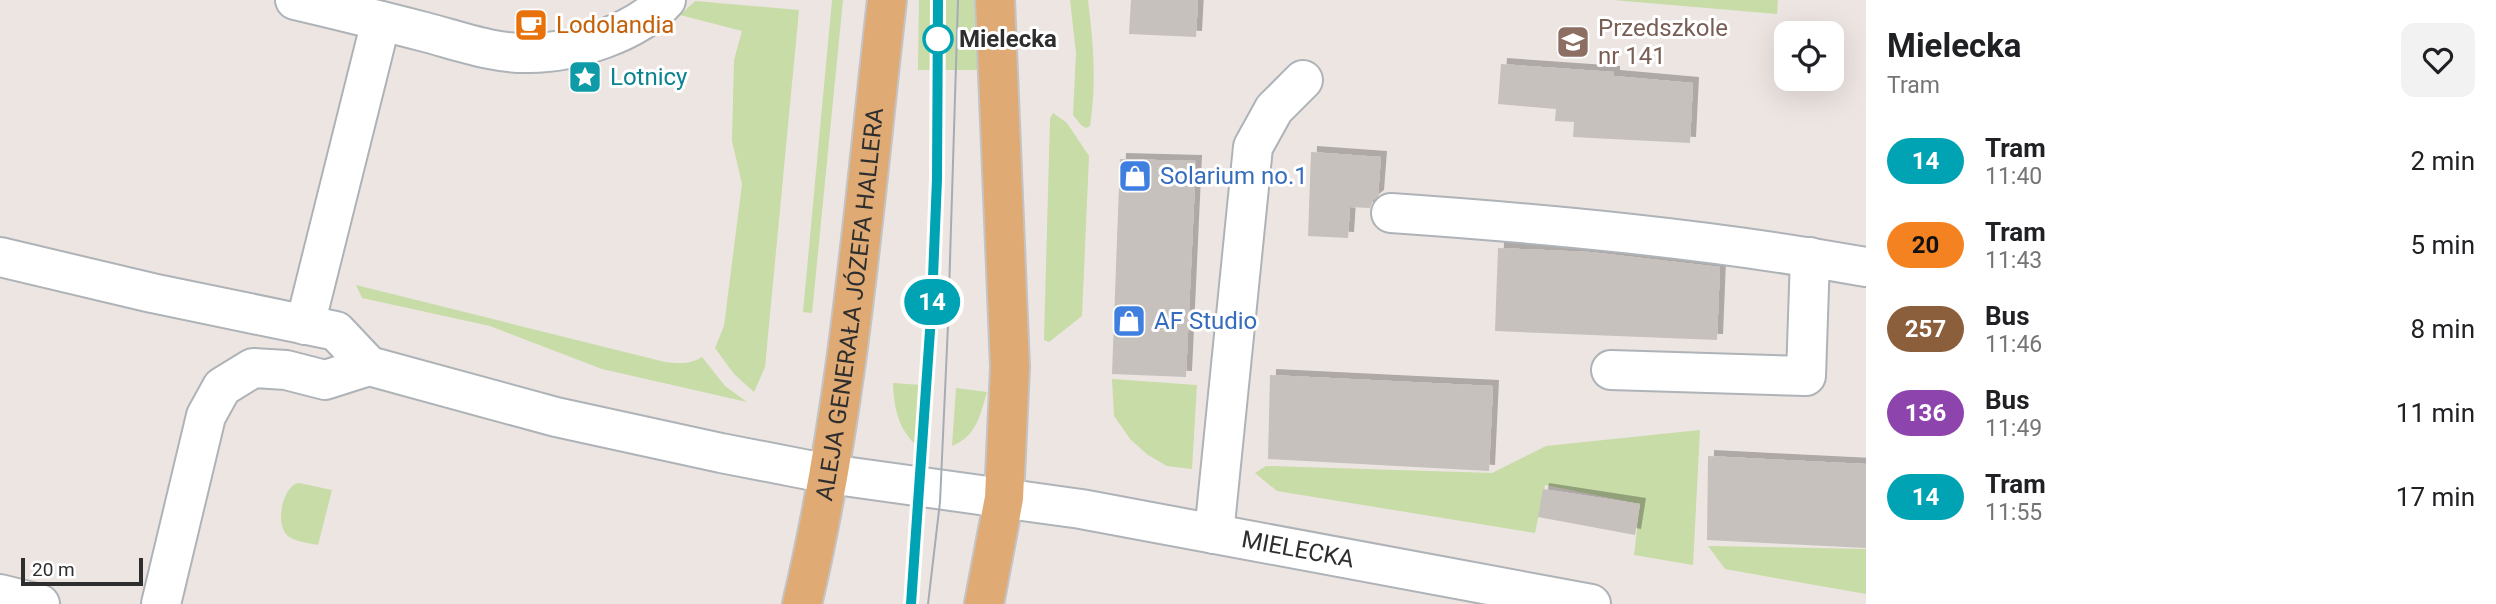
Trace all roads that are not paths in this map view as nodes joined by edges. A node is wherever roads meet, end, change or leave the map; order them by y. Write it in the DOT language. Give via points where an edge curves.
graph roads {
  1 [pos="295,0"];
  2 [pos="666,0"];
  3 [pos="887,0"];
  4 [pos="995,0"];
  5 [pos="381,21"];
  6 [pos="1303,80"];
  7 [pos="1391,213"];
  8 [pos="0,257"];
  9 [pos="1810,257"];
  10 [pos="1866,267"];
  11 [pos="305,325"];
  12 [pos="369,366"];
  13 [pos="1611,370"];
  14 [pos="829,474"];
  15 [pos="1004,498"];
  16 [pos="1214,534"];
  17 [pos="0,594"];
  18 [pos="40,604"];
  19 [pos="161,604"];
  20 [pos="802,604"];
  21 [pos="984,604"];
  22 [pos="1591,604"];
  1 -- 5 [label="street"];
  2 -- 5 [label="street" via="654,13 609,37 529,53 493,50"];
  3 -- 14 [label="main road, ALEJA GENERAŁA JÓZEFA HALLERA"];
  4 -- 15 [label="main road" via="1010,367"];
  5 -- 11 [label="street"];
  6 -- 16 [label="street" via="1274,109 1253,147"];
  7 -- 9 [label="street" via="1501,220"];
  8 -- 11 [label="street"];
  9 -- 10 [label="street"];
  9 -- 13 [label="street" via="1806,376"];
  11 -- 12 [label="street" via="336,331"];
  12 -- 14 [label="street, MIELECKA" via="556,417"];
  12 -- 19 [label="street" via="325,380 253,368 222,387 206,416"];
  14 -- 15 [label="street, MIELECKA"];
  14 -- 20 [label="main road, ALEJA GENERAŁA JÓZEFA HALLERA"];
  15 -- 16 [label="street, MIELECKA"];
  15 -- 21 [label="main road"];
  16 -- 22 [label="street, MIELECKA"];
  17 -- 18 [label="street"];
}
